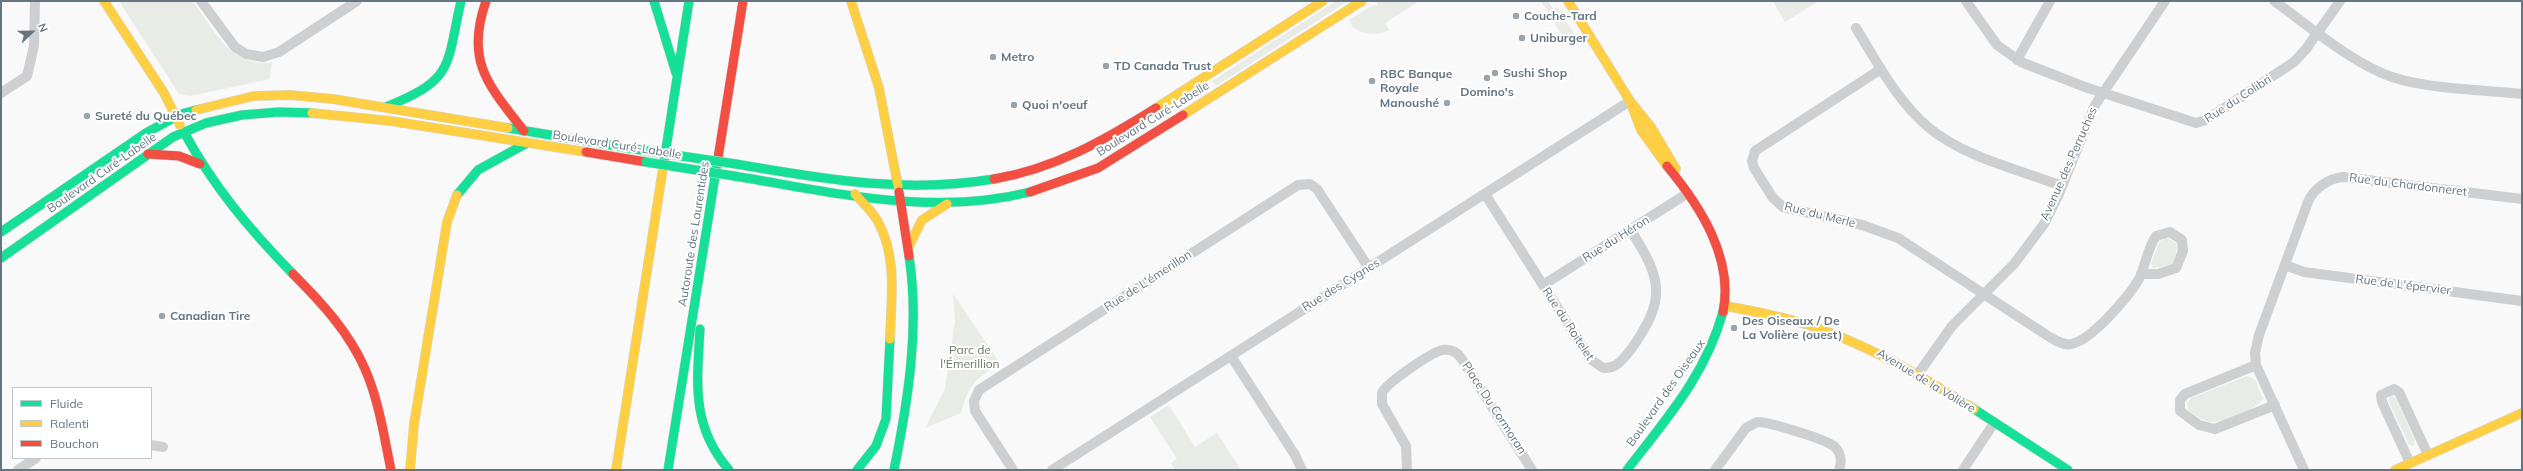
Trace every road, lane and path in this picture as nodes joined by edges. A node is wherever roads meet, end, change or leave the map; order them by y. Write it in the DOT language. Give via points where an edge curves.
graph roads {
  1 [pos="35,1"];
  2 [pos="104,1"];
  3 [pos="201,1"];
  4 [pos="357,1"];
  5 [pos="461,1"];
  6 [pos="486,1"];
  7 [pos="654,1"];
  8 [pos="689,1"];
  9 [pos="743,1"];
  10 [pos="851,1"];
  11 [pos="1323,1"];
  12 [pos="1362,1"];
  13 [pos="1562,1"];
  14 [pos="1568,1"];
  15 [pos="1966,1"];
  16 [pos="2050,1"];
  17 [pos="2165,1"];
  18 [pos="2274,1"];
  19 [pos="2340,1"];
  20 [pos="1575,15"];
  21 [pos="1856,28"];
  22 [pos="2318,32"];
  23 [pos="2016,60"];
  24 [pos="1881,69"];
  25 [pos="677,78"];
  26 [pos="2103,92"];
  27 [pos="1,93"];
  28 [pos="2522,94"];
  29 [pos="1630,101"];
  30 [pos="386,107"];
  31 [pos="176,116"];
  32 [pos="524,131"];
  33 [pos="184,132"];
  34 [pos="527,143"];
  35 [pos="148,154"];
  36 [pos="200,164"];
  37 [pos="898,186"];
  38 [pos="2062,186"];
  39 [pos="1688,193"];
  40 [pos="855,194"];
  41 [pos="1485,194"];
  42 [pos="900,200"];
  43 [pos="2522,200"];
  44 [pos="947,204"];
  45 [pos="1630,229"];
  46 [pos="1,232"];
  47 [pos="908,248"];
  48 [pos="704,251"];
  49 [pos="1,258"];
  50 [pos="2285,265"];
  51 [pos="1369,268"];
  52 [pos="2141,274"];
  53 [pos="1543,285"];
  54 [pos="1983,294"];
  55 [pos="2522,301"];
  56 [pos="1726,306"];
  57 [pos="1231,356"];
  58 [pos="2256,365"];
  59 [pos="1918,374"];
  60 [pos="2275,405"];
  61 [pos="2522,413"];
  62 [pos="1994,423"];
  63 [pos="152,445"];
  64 [pos="163,447"];
  65 [pos="2428,455"];
  66 [pos="34,459"];
  67 [pos="2410,463"];
  68 [pos="617,465"];
  69 [pos="18,470"];
  70 [pos="390,470"];
  71 [pos="410,470"];
  72 [pos="612,470"];
  73 [pos="668,470"];
  74 [pos="729,470"];
  75 [pos="857,470"];
  76 [pos="894,470"];
  77 [pos="1013,470"];
  78 [pos="1052,470"];
  79 [pos="1302,470"];
  80 [pos="1407,470"];
  81 [pos="1532,470"];
  82 [pos="1627,470"];
  83 [pos="1715,470"];
  84 [pos="1839,470"];
  85 [pos="1963,470"];
  86 [pos="2068,470"];
  87 [pos="2304,470"];
  88 [pos="2394,470"];
  1 -- 27 [label="street" via="34,46 27,76"];
  2 -- 31 [label="main road" via="164,93"];
  3 -- 4 [label="street" via="235,47 246,54 263,57 279,52"];
  5 -- 30 [label="main road" via="452,53 441,75 424,91"];
  6 -- 32 [label="main road" via="477,32 480,65 496,97"];
  7 -- 25 [label="main road"];
  8 -- 25 [label="main road"];
  9 -- 48 [label="main road, Autoroute des Laurentides"];
  10 -- 37 [label="main road" via="876,77"];
  11 -- 37 [label="main road, Boulevard Curé-Labelle" via="1115,135 1079,153 1028,171 985,180"];
  12 -- 44 [label="main road, Boulevard Curé-Labelle" via="1110,162 1035,190 990,200"];
  13 -- 20 [label="main road, Boulevard des Oiseaux"];
  14 -- 20 [label="main road, Boulevard des Oiseaux"];
  15 -- 23 [label="street, Rue du Colibri" via="1994,42"];
  16 -- 23 [label="street"];
  17 -- 26 [label="street, Avenue des Perruches"];
  18 -- 22 [label="street"];
  19 -- 22 [label="street, Rue du Colibri"];
  20 -- 29 [label="main road, Boulevard des Oiseaux"];
  21 -- 24 [label="street"];
  22 -- 26 [label="street, Rue du Colibri" via="2304,52 2291,64 2200,123 2189,122"];
  22 -- 28 [label="street" via="2373,69 2401,80"];
  23 -- 26 [label="street, Rue du Colibri"];
  24 -- 38 [label="street" via="1911,110 1939,135 1974,154"];
  24 -- 54 [label="street, Rue du Merle" via="1761,145 1752,157 1754,168 1773,198 1783,207 1862,225 1898,238 1923,252"];
  25 -- 68 [label="main road"];
  26 -- 38 [label="street, Avenue des Perruches" via="2090,115"];
  29 -- 39 [label="main road, Boulevard des Oiseaux" via="1660,140"];
  29 -- 41 [label="street, Rue des Cygnes"];
  30 -- 31 [label="main road, Boulevard Curé-Labelle" via="308,96 270,95 223,102"];
  30 -- 32 [label="main road, Boulevard Curé-Labelle"];
  31 -- 33 [label="main road"];
  31 -- 46 [label="main road, Boulevard Curé-Labelle" via="146,133"];
  32 -- 37 [label="main road, Boulevard Curé-Labelle, bridge" via="864,184"];
  33 -- 34 [label="main road, Boulevard Curé-Labelle" via="198,126 248,116 307,112 376,119"];
  33 -- 35 [label="main road, Boulevard Curé-Labelle"];
  33 -- 36 [label="main road"];
  34 -- 40 [label="main road, Boulevard Curé-Labelle, bridge"];
  34 -- 71 [label="main road" via="482,166 465,182 451,206 445,229 419,394"];
  35 -- 36 [label="main road" via="179,156"];
  35 -- 49 [label="main road, Boulevard Curé-Labelle"];
  36 -- 70 [label="main road" via="250,230 318,302 351,344 364,367 376,398"];
  37 -- 42 [label="main road"];
  38 -- 54 [label="street, Avenue des Perruches" via="2049,214 2029,245"];
  39 -- 45 [label="street, Rue du Héron"];
  39 -- 56 [label="main road, Boulevard des Oiseaux" via="1707,222 1718,247 1725,275"];
  40 -- 42 [label="main road, Boulevard Curé-Labelle"];
  40 -- 75 [label="main road" via="876,218 884,233 891,258 892,286 886,419 876,446"];
  41 -- 51 [label="street, Rue des Cygnes"];
  41 -- 53 [label="street, Rue du Roitelet"];
  42 -- 44 [label="main road, Boulevard Curé-Labelle"];
  42 -- 47 [label="main road"];
  43 -- 50 [label="street, Rue du Chardonneret" via="2338,178 2320,188 2310,198"];
  44 -- 47 [label="main road" via="922,220"];
  45 -- 53 [label="street, Rue du Héron"];
  45 -- 53 [label="street, Rue du Roitelet" via="1651,264 1656,298 1648,324 1618,364 1606,368 1592,362"];
  47 -- 76 [label="main road" via="913,307 912,350 903,434"];
  48 -- 73 [label="main road, Autoroute des Laurentides"];
  48 -- 74 [label="main road" via="697,406 711,445"];
  50 -- 55 [label="street, Rue de L'épervier" via="2304,272"];
  50 -- 58 [label="street, Rue du Chardonneret" via="2257,340"];
  51 -- 57 [label="street, Rue des Cygnes"];
  51 -- 77 [label="street, Rue de L'émerillon" via="1317,189 1310,184 1298,185 979,390 974,401 976,411"];
  52 -- 52 [label="street" via="2163,273 2176,268 2183,251 2182,240 2170,232 2156,236"];
  52 -- 54 [label="street, Rue du Merle" via="2117,309 2095,329 2072,344 2048,336"];
  54 -- 59 [label="street, Avenue des Perruches" via="1952,326"];
  56 -- 59 [label="main road, Avenue de la Volière" via="1787,320 1838,336 1878,352"];
  56 -- 82 [label="main road, Boulevard des Oiseaux" via="1718,338 1707,359"];
  57 -- 78 [label="street, Rue des Cygnes"];
  57 -- 79 [label="street"];
  58 -- 60 [label="street, Rue du Chardonneret"];
  58 -- 60 [label="street" via="2185,394 2180,400 2180,411 2199,425 2215,429"];
  59 -- 62 [label="main road, Avenue de la Volière"];
  60 -- 87 [label="street, Rue du Chardonneret"];
  61 -- 65 [label="main road"];
  62 -- 85 [label="street"];
  62 -- 86 [label="main road, Avenue de la Volière"];
  63 -- 64 [label="street"];
  65 -- 67 [label="main road"];
  65 -- 67 [label="street" via="2399,392 2394,389 2386,390 2381,395 2382,402"];
  66 -- 69 [label="street"];
  67 -- 88 [label="main road"];
  68 -- 72 [label="main road"];
  80 -- 81 [label="street, Place Du Cormoran" via="1406,446 1382,404 1382,393 1390,383 1437,353 1448,350 1456,352 1462,358"];
  83 -- 84 [label="street" via="1746,428 1761,422 1833,446 1840,457"];
}
